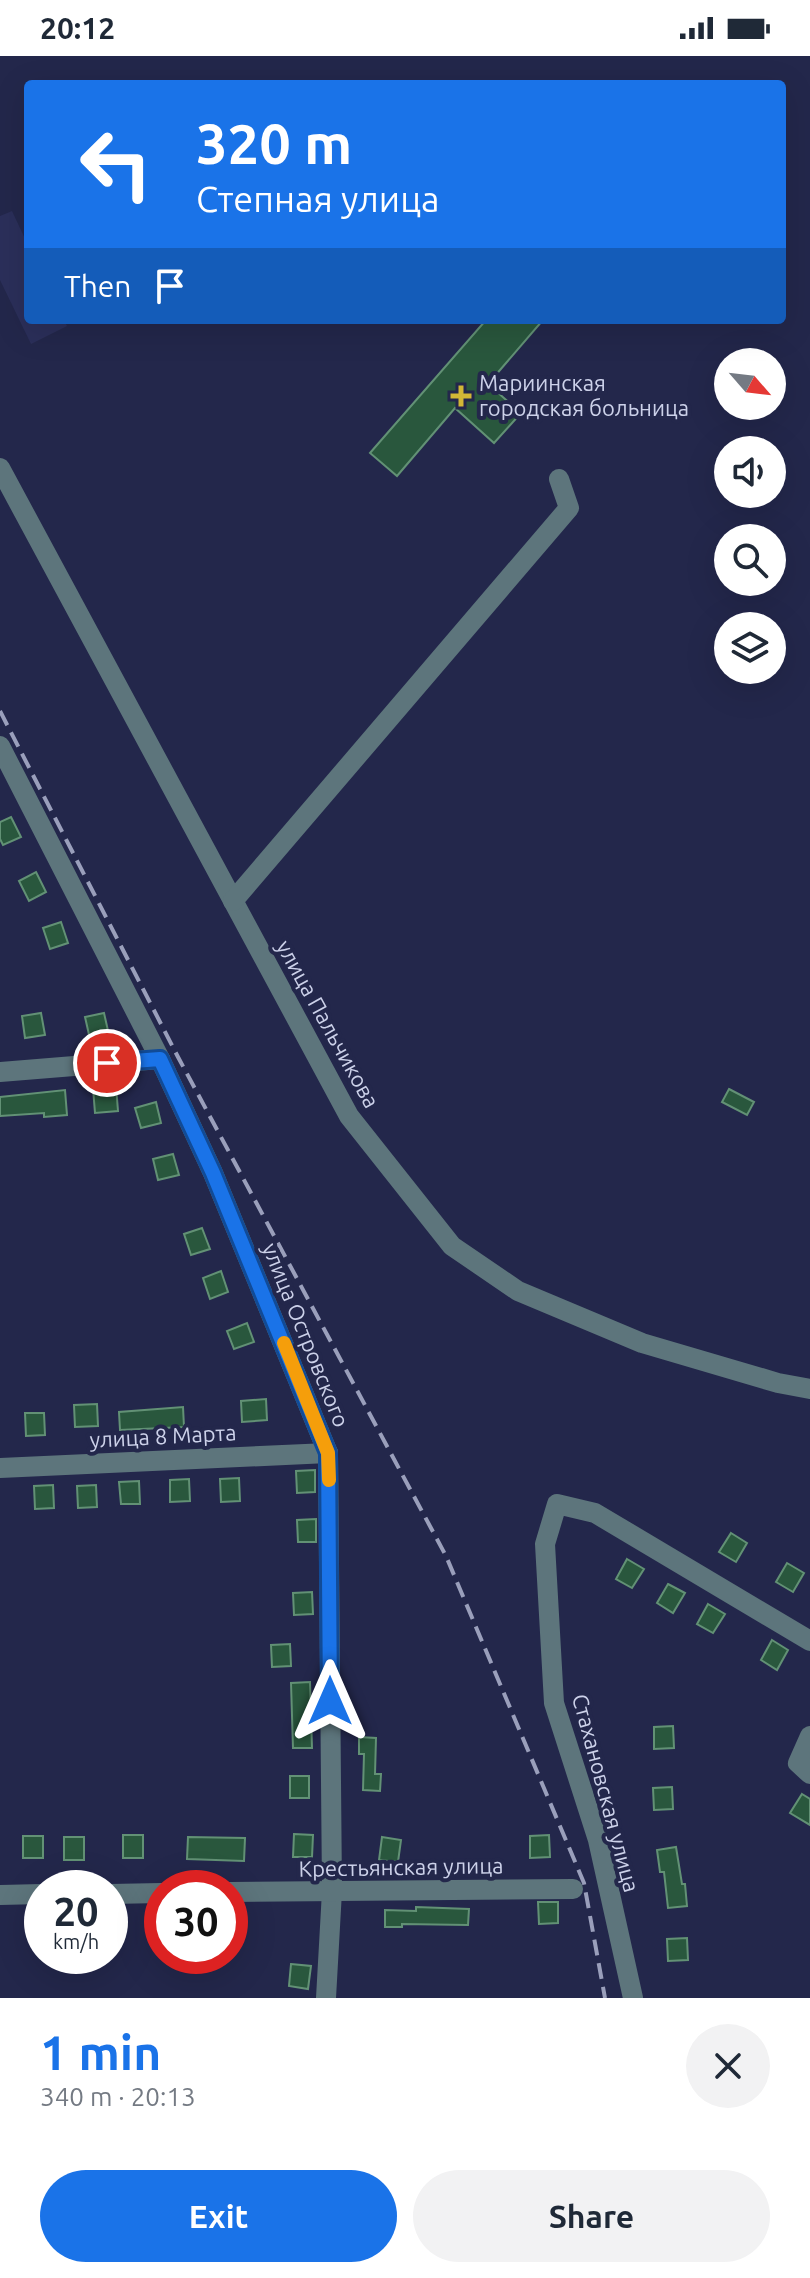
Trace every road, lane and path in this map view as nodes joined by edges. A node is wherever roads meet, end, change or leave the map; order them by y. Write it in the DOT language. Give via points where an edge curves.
graph roads {
  1 [pos="0,468"];
  2 [pos="559,479"];
  3 [pos="0,746"];
  4 [pos="233,901"];
  5 [pos="160,1059"];
  6 [pos="0,1072"];
  7 [pos="810,1389"];
  8 [pos="328,1453"];
  9 [pos="0,1468"];
  10 [pos="810,1641"];
  11 [pos="810,1736"];
  12 [pos="810,1774"];
  13 [pos="573,1889"];
  14 [pos="332,1891"];
  15 [pos="248,1892"];
  16 [pos="24,1894"];
  17 [pos="0,1895"];
  18 [pos="326,1998"];
  19 [pos="633,1998"];
  1 -- 4 [label="street, улица Пальчикова"];
  2 -- 4 [label="street" via="569,508"];
  3 -- 5 [label="street, улица Островского"];
  4 -- 7 [label="street, улица Пальчикова" via="349,1116 452,1246 518,1291 642,1343"];
  5 -- 6 [label="street"];
  5 -- 8 [label="street, улица Островского" via="213,1173"];
  8 -- 9 [label="street, улица 8 Марта"];
  8 -- 14 [label="street, улица Островского"];
  10 -- 19 [label="street, Стахановская улица" via="595,1513 557,1504 545,1544 554,1703 598,1840"];
  11 -- 12 [label="street" via="798,1763"];
  13 -- 14 [label="street, Крестьянская улица"];
  14 -- 15 [label="street, Крестьянская улица"];
  14 -- 18 [label="street, улица Островского"];
  16 -- 17 [label="street"];
}
